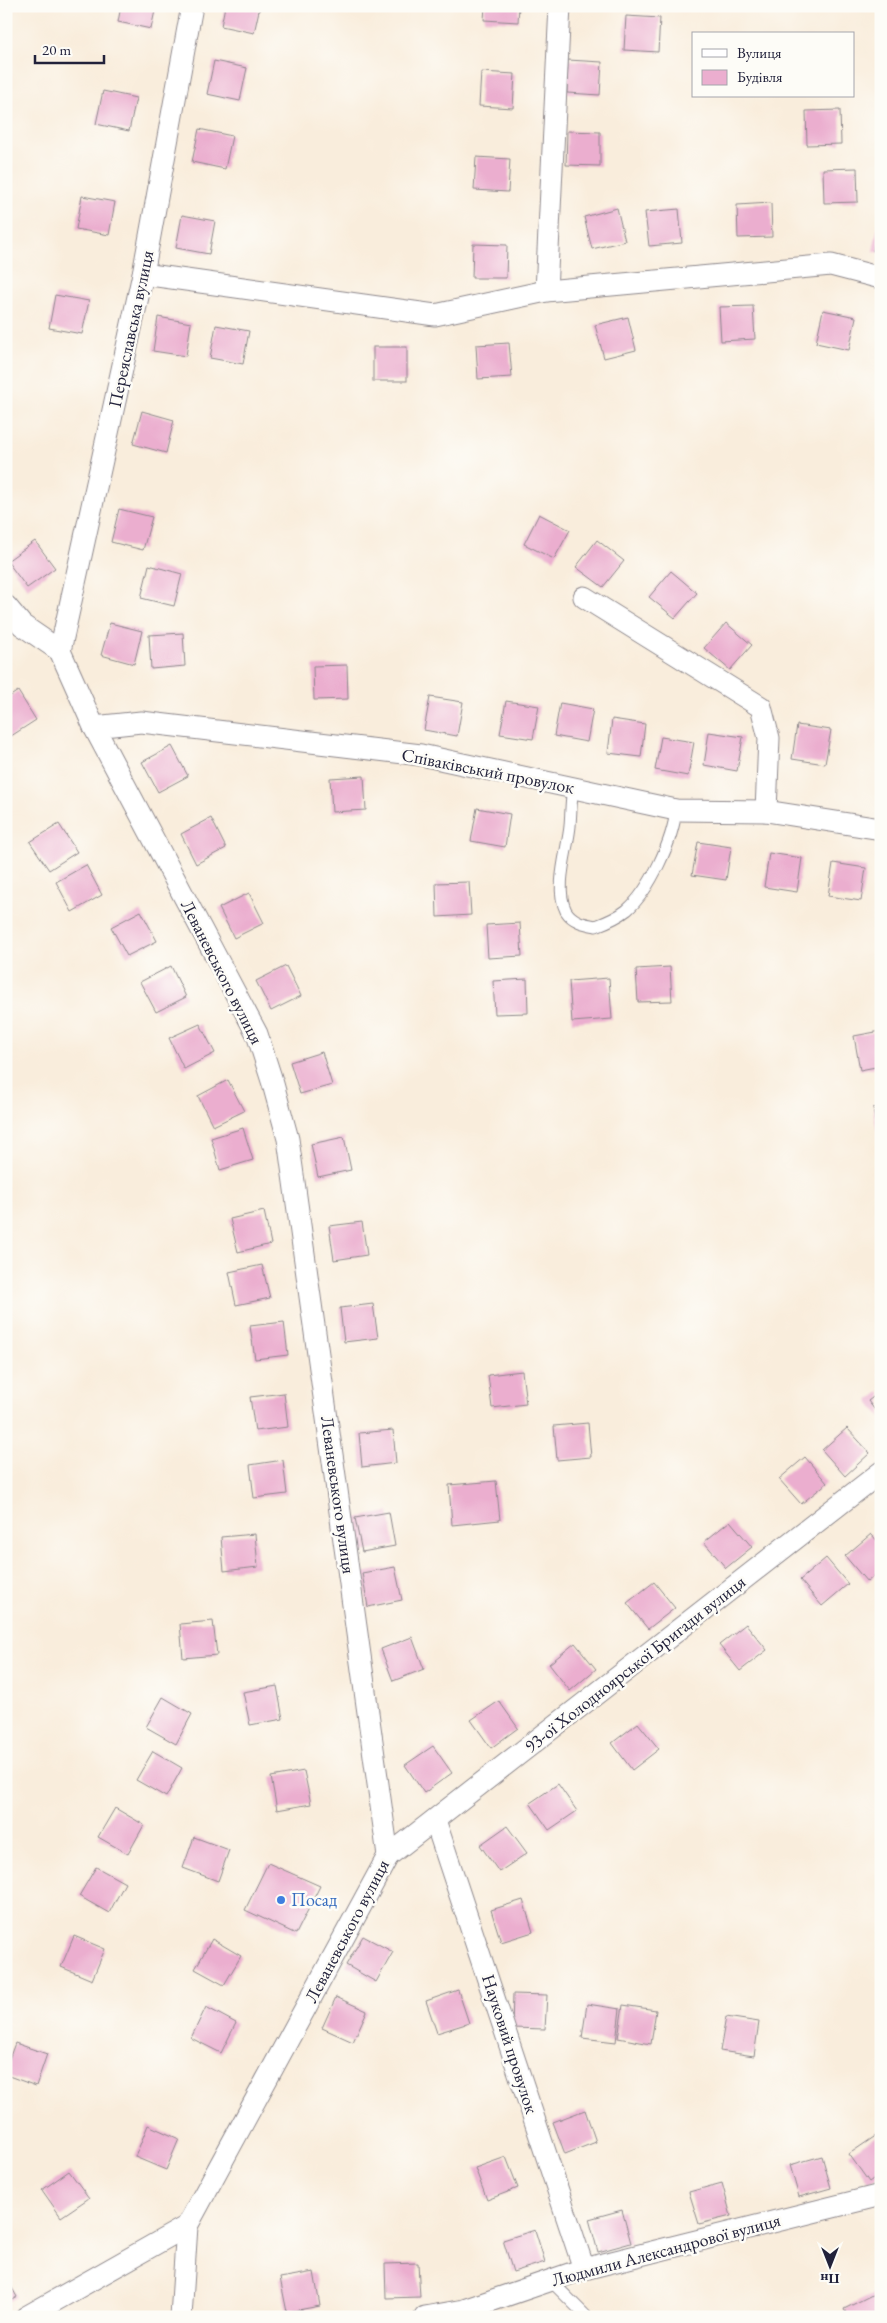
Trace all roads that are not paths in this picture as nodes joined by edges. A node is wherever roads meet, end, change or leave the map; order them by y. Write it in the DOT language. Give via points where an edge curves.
graph roads {
  1 [pos="192,6"];
  2 [pos="560,6"];
  3 [pos="144,274"];
  4 [pos="881,278"];
  5 [pos="546,290"];
  6 [pos="584,597"];
  7 [pos="6,606"];
  8 [pos="60,651"];
  9 [pos="94,727"];
  10 [pos="573,786"];
  11 [pos="676,810"];
  12 [pos="766,811"];
  13 [pos="881,829"];
  14 [pos="881,1472"];
  15 [pos="435,1820"];
  16 [pos="388,1856"];
  17 [pos="881,2195"];
  18 [pos="187,2226"];
  19 [pos="584,2268"];
  20 [pos="550,2280"];
  21 [pos="465,2313"];
  22 [pos="26,2317"];
  23 [pos="181,2317"];
  24 [pos="425,2317"];
  25 [pos="587,2317"];
  1 -- 3 [label="street, Переяславська вулиця"];
  2 -- 5 [label="street"];
  3 -- 5 [label="street" via="435,315"];
  3 -- 8 [label="street, Переяславська вулиця"];
  4 -- 5 [label="street" via="831,265"];
  6 -- 12 [label="street" via="761,708 769,738"];
  7 -- 8 [label="street" via="22,625"];
  8 -- 9 [label="street, Леваневського вулиця"];
  9 -- 10 [label="street, Співаківський провулок" via="141,722 422,755"];
  9 -- 16 [label="street, Леваневського вулиця" via="257,1034 288,1139"];
  10 -- 11 [label="street, Співаківський провулок"];
  10 -- 11 [label="lane" via="562,892 566,910 576,922 596,926 628,909 642,892 664,851 675,823"];
  11 -- 12 [label="street, Співаківський провулок"];
  12 -- 13 [label="street, Співаківський провулок"];
  14 -- 15 [label="street, 93-ої Холодноярської Бригади вулиця"];
  15 -- 16 [label="street, 93-ої Холодноярської Бригади вулиця"];
  15 -- 19 [label="street, Науковий провулок"];
  16 -- 18 [label="street, Леваневського вулиця"];
  17 -- 19 [label="street, Людмили Александрової вулиця"];
  18 -- 22 [label="street"];
  18 -- 23 [label="street"];
  19 -- 20 [label="street, Людмили Александрової вулиця"];
  20 -- 21 [label="street, Людмили Александрової вулиця"];
  20 -- 25 [label="lane"];
  21 -- 24 [label="street, Людмили Александрової вулиця"];
}
